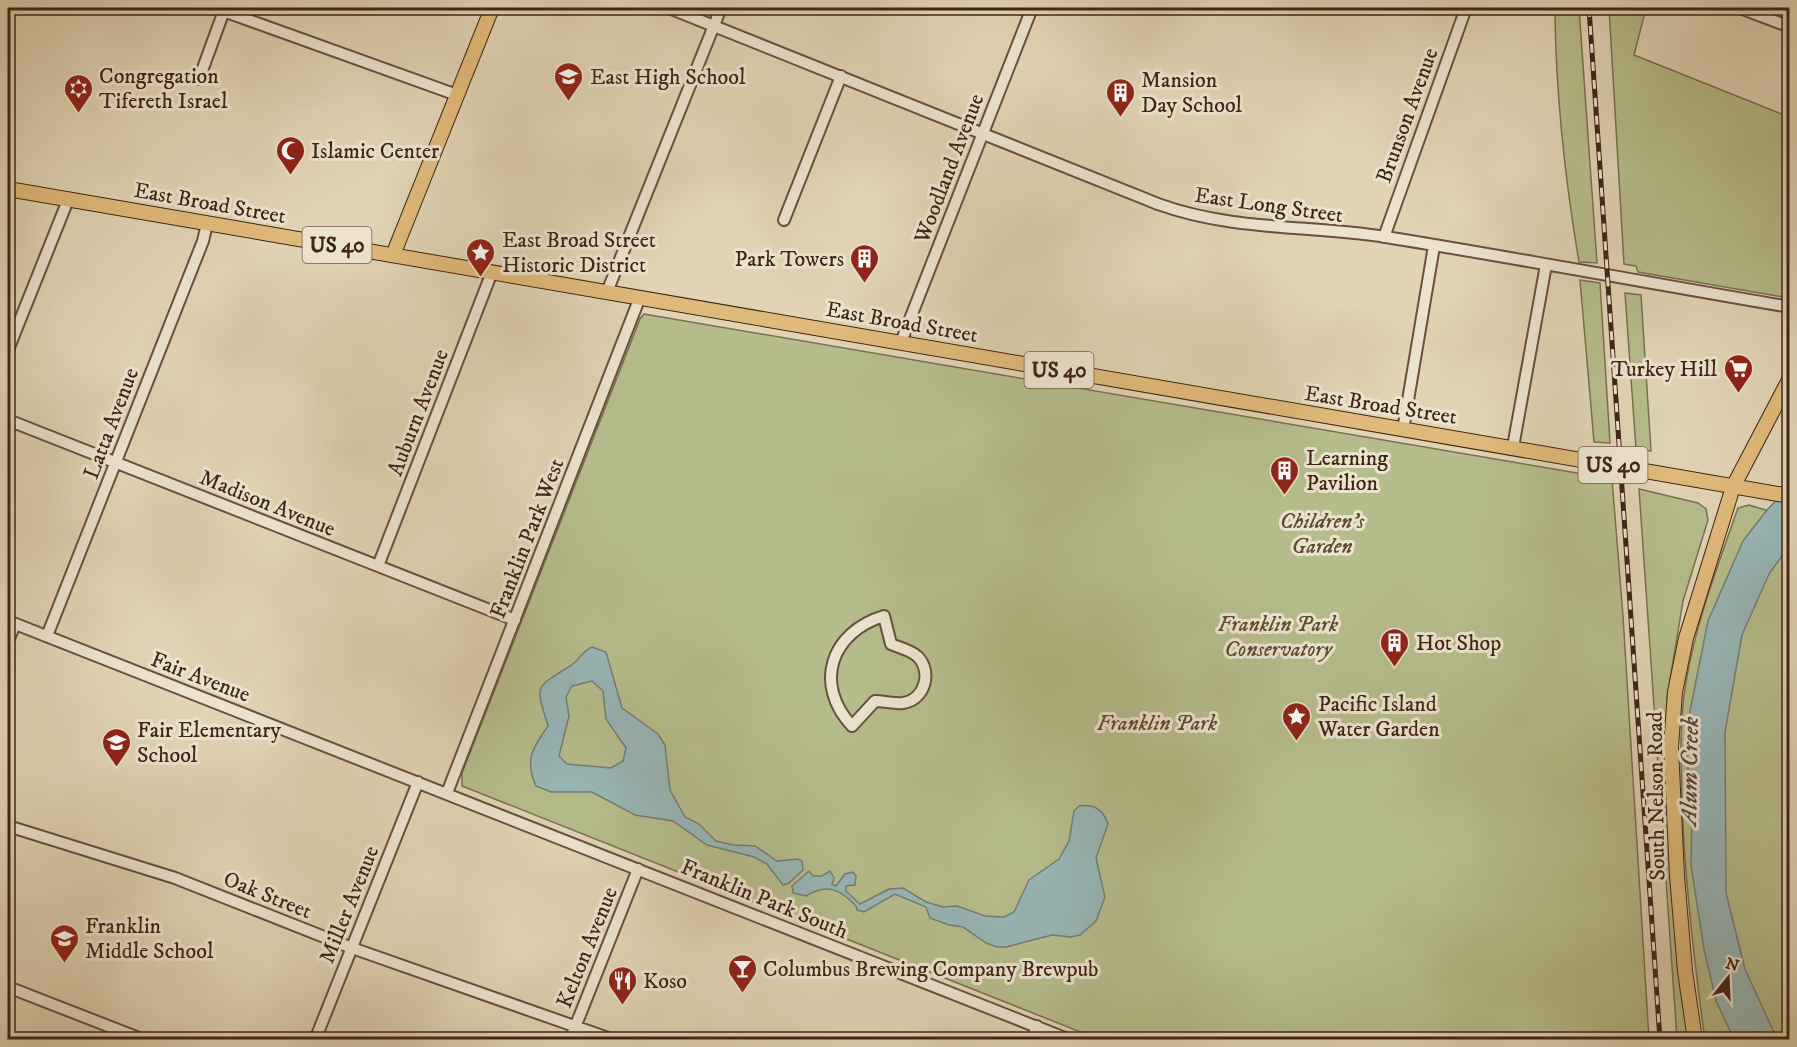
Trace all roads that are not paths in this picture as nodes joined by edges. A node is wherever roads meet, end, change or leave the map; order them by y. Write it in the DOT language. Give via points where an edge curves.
graph roads {
  1 [pos="492,8"];
  2 [pos="669,8"];
  3 [pos="721,8"];
  4 [pos="1032,8"];
  5 [pos="1466,8"];
  6 [pos="1740,8"];
  7 [pos="222,9"];
  8 [pos="714,25"];
  9 [pos="1790,27"];
  10 [pos="842,76"];
  11 [pos="199,79"];
  12 [pos="457,94"];
  13 [pos="983,132"];
  14 [pos="8,189"];
  15 [pos="68,200"];
  16 [pos="784,220"];
  17 [pos="207,224"];
  18 [pos="1384,237"];
  19 [pos="1434,246"];
  20 [pos="393,255"];
  21 [pos="1546,265"];
  22 [pos="492,272"];
  23 [pos="607,292"];
  24 [pos="640,297"];
  25 [pos="1790,307"];
  26 [pos="901,342"];
  27 [pos="8,350"];
  28 [pos="1790,378"];
  29 [pos="8,420"];
  30 [pos="1403,430"];
  31 [pos="1513,447"];
  32 [pos="116,463"];
  33 [pos="1733,487"];
  34 [pos="1790,496"];
  35 [pos="378,566"];
  36 [pos="515,620"];
  37 [pos="11,622"];
  38 [pos="47,636"];
  39 [pos="8,641"];
  40 [pos="852,726"];
  41 [pos="418,782"];
  42 [pos="447,793"];
  43 [pos="8,826"];
  44 [pos="638,869"];
  45 [pos="352,948"];
  46 [pos="8,987"];
  47 [pos="576,1026"];
  48 [pos="1037,1026"];
  49 [pos="144,1040"];
  50 [pos="315,1040"];
  51 [pos="570,1040"];
  52 [pos="614,1040"];
  53 [pos="1032,1040"];
  54 [pos="1070,1040"];
  55 [pos="1695,1040"];
  1 -- 12 [label="main road"];
  2 -- 8 [label="street, East Long Street"];
  3 -- 8 [label="street"];
  4 -- 13 [label="street, Woodland Avenue"];
  5 -- 18 [label="street, Brunson Avenue"];
  6 -- 9 [label="street"];
  7 -- 11 [label="street"];
  7 -- 12 [label="street"];
  8 -- 10 [label="street, East Long Street"];
  8 -- 23 [label="street"];
  10 -- 13 [label="street, East Long Street"];
  10 -- 16 [label="street"];
  12 -- 20 [label="main road"];
  13 -- 18 [label="street, East Long Street" via="1158,204 1197,216 1252,226"];
  13 -- 26 [label="street, Woodland Avenue"];
  14 -- 15 [label="main road, East Broad Street / US 40"];
  15 -- 17 [label="main road, East Broad Street / US 40"];
  15 -- 27 [label="street"];
  17 -- 20 [label="main road, East Broad Street / US 40"];
  17 -- 32 [label="street, Latta Avenue"];
  18 -- 19 [label="street, East Long Street"];
  19 -- 21 [label="street, East Long Street"];
  19 -- 30 [label="street"];
  20 -- 22 [label="main road, East Broad Street / US 40"];
  21 -- 25 [label="street, East Long Street"];
  21 -- 31 [label="street"];
  22 -- 23 [label="main road, East Broad Street / US 40"];
  22 -- 35 [label="street, Auburn Avenue"];
  23 -- 24 [label="main road, East Broad Street / US 40"];
  24 -- 26 [label="main road, East Broad Street / US 40"];
  24 -- 36 [label="street, Franklin Park West"];
  26 -- 30 [label="main road, East Broad Street / US 40"];
  28 -- 33 [label="main road, South Nelson Road"];
  29 -- 32 [label="street, Madison Avenue"];
  30 -- 31 [label="main road, East Broad Street / US 40"];
  31 -- 33 [label="main road, East Broad Street / US 40"];
  32 -- 35 [label="street, Madison Avenue"];
  32 -- 38 [label="street, Latta Avenue"];
  33 -- 34 [label="main road, East Broad Street / US 40"];
  33 -- 55 [label="main road, South Nelson Road" via="1686,638 1673,710 1677,876"];
  35 -- 36 [label="street, Madison Avenue"];
  36 -- 42 [label="street, Franklin Park West"];
  37 -- 38 [label="street, Fair Avenue"];
  37 -- 39 [label="street"];
  38 -- 41 [label="street, Fair Avenue"];
  40 -- 40 [label="street" via="835,700 832,677 836,658 856,628 884,616 891,644 921,661 925,683 910,701 875,701"];
  41 -- 42 [label="street, Fair Avenue"];
  41 -- 45 [label="street, Miller Avenue"];
  42 -- 44 [label="street, Franklin Park South"];
  43 -- 45 [label="street, Oak Street" via="175,878"];
  44 -- 47 [label="street, Kelton Avenue"];
  44 -- 48 [label="street, Franklin Park South"];
  45 -- 47 [label="street, Oak Street"];
  45 -- 50 [label="street, Miller Avenue"];
  46 -- 49 [label="street"];
  47 -- 51 [label="street, Kelton Avenue"];
  47 -- 52 [label="street, Oak Street"];
  48 -- 53 [label="street"];
  48 -- 54 [label="street, Franklin Park South"];
}
